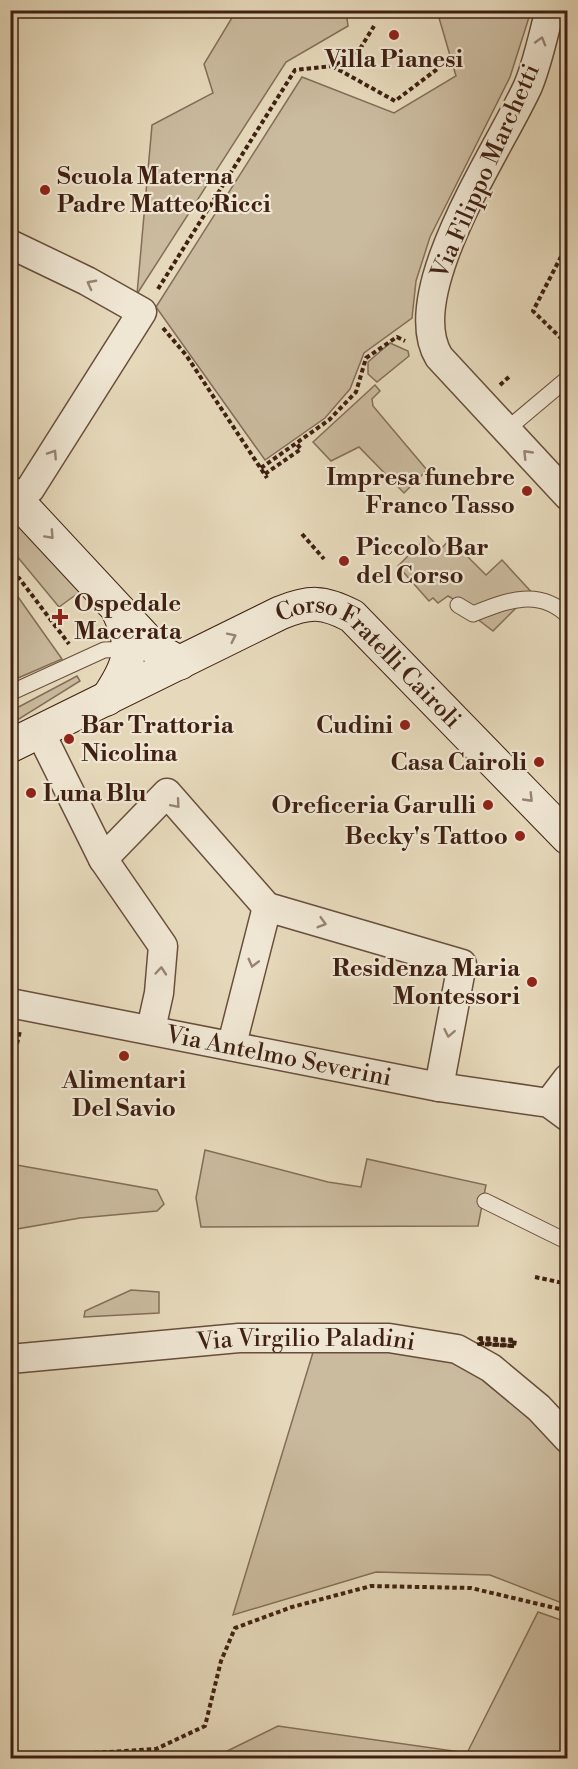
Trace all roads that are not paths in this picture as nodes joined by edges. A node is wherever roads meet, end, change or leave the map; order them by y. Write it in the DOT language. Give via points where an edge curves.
graph roads {
  1 [pos="550,10"];
  2 [pos="10,244"];
  3 [pos="567,378"];
  4 [pos="506,431"];
  5 [pos="14,496"];
  6 [pos="567,496"];
  7 [pos="458,605"];
  8 [pos="116,606"];
  9 [pos="567,616"];
  10 [pos="130,649"];
  11 [pos="180,663"];
  12 [pos="10,693"];
  13 [pos="107,699"];
  14 [pos="40,732"];
  15 [pos="10,746"];
  16 [pos="567,838"];
  17 [pos="103,859"];
  18 [pos="267,907"];
  19 [pos="17,1005"];
  20 [pos="151,1029"];
  21 [pos="232,1044"];
  22 [pos="567,1078"];
  23 [pos="439,1087"];
  24 [pos="558,1110"];
  25 [pos="485,1201"];
  26 [pos="567,1242"];
  27 [pos="10,1359"];
  28 [pos="567,1439"];
  4 -- 1 [label="street, Via Filippo Marchetti, one-way" via="439,357 430,339 428,312 434,285 468,200 529,84"];
  5 -- 2 [label="street, one-way" via="30,489 149,302 87,281"];
  3 -- 4 [label="lane"];
  6 -- 4 [label="street, Via Filippo Marchetti, one-way"];
  5 -- 8 [label="main road, one-way"];
  7 -- 9 [label="lane" via="473,614 517,598 556,604"];
  8 -- 10 [label="main road"];
  8 -- 11 [label="main road" via="157,650"];
  10 -- 12 [label="lane" via="104,650"];
  10 -- 13 [label="main road" via="124,670"];
  11 -- 13 [label="main road, Corso Fratelli Cairoli"];
  11 -- 16 [label="main road, Corso Fratelli Cairoli, one-way" via="304,604 337,609 352,616"];
  13 -- 14 [label="main road, Corso Fratelli Cairoli"];
  14 -- 15 [label="main road, Corso Fratelli Cairoli"];
  14 -- 17 [label="street"];
  17 -- 18 [label="street, one-way" via="167,793"];
  20 -- 17 [label="street, one-way" via="163,946"];
  18 -- 21 [label="street, one-way"];
  18 -- 23 [label="street, one-way" via="462,964"];
  19 -- 20 [label="street, Via Antelmo Severini"];
  20 -- 21 [label="street, Via Antelmo Severini"];
  21 -- 23 [label="street, Via Antelmo Severini"];
  22 -- 24 [label="street, Via Antelmo Severini"];
  23 -- 24 [label="street, Via Antelmo Severini"];
  25 -- 26 [label="lane"];
  27 -- 28 [label="street, Via Virgilio Paladini" via="239,1338 389,1338 457,1349 484,1364 539,1408"];
}
